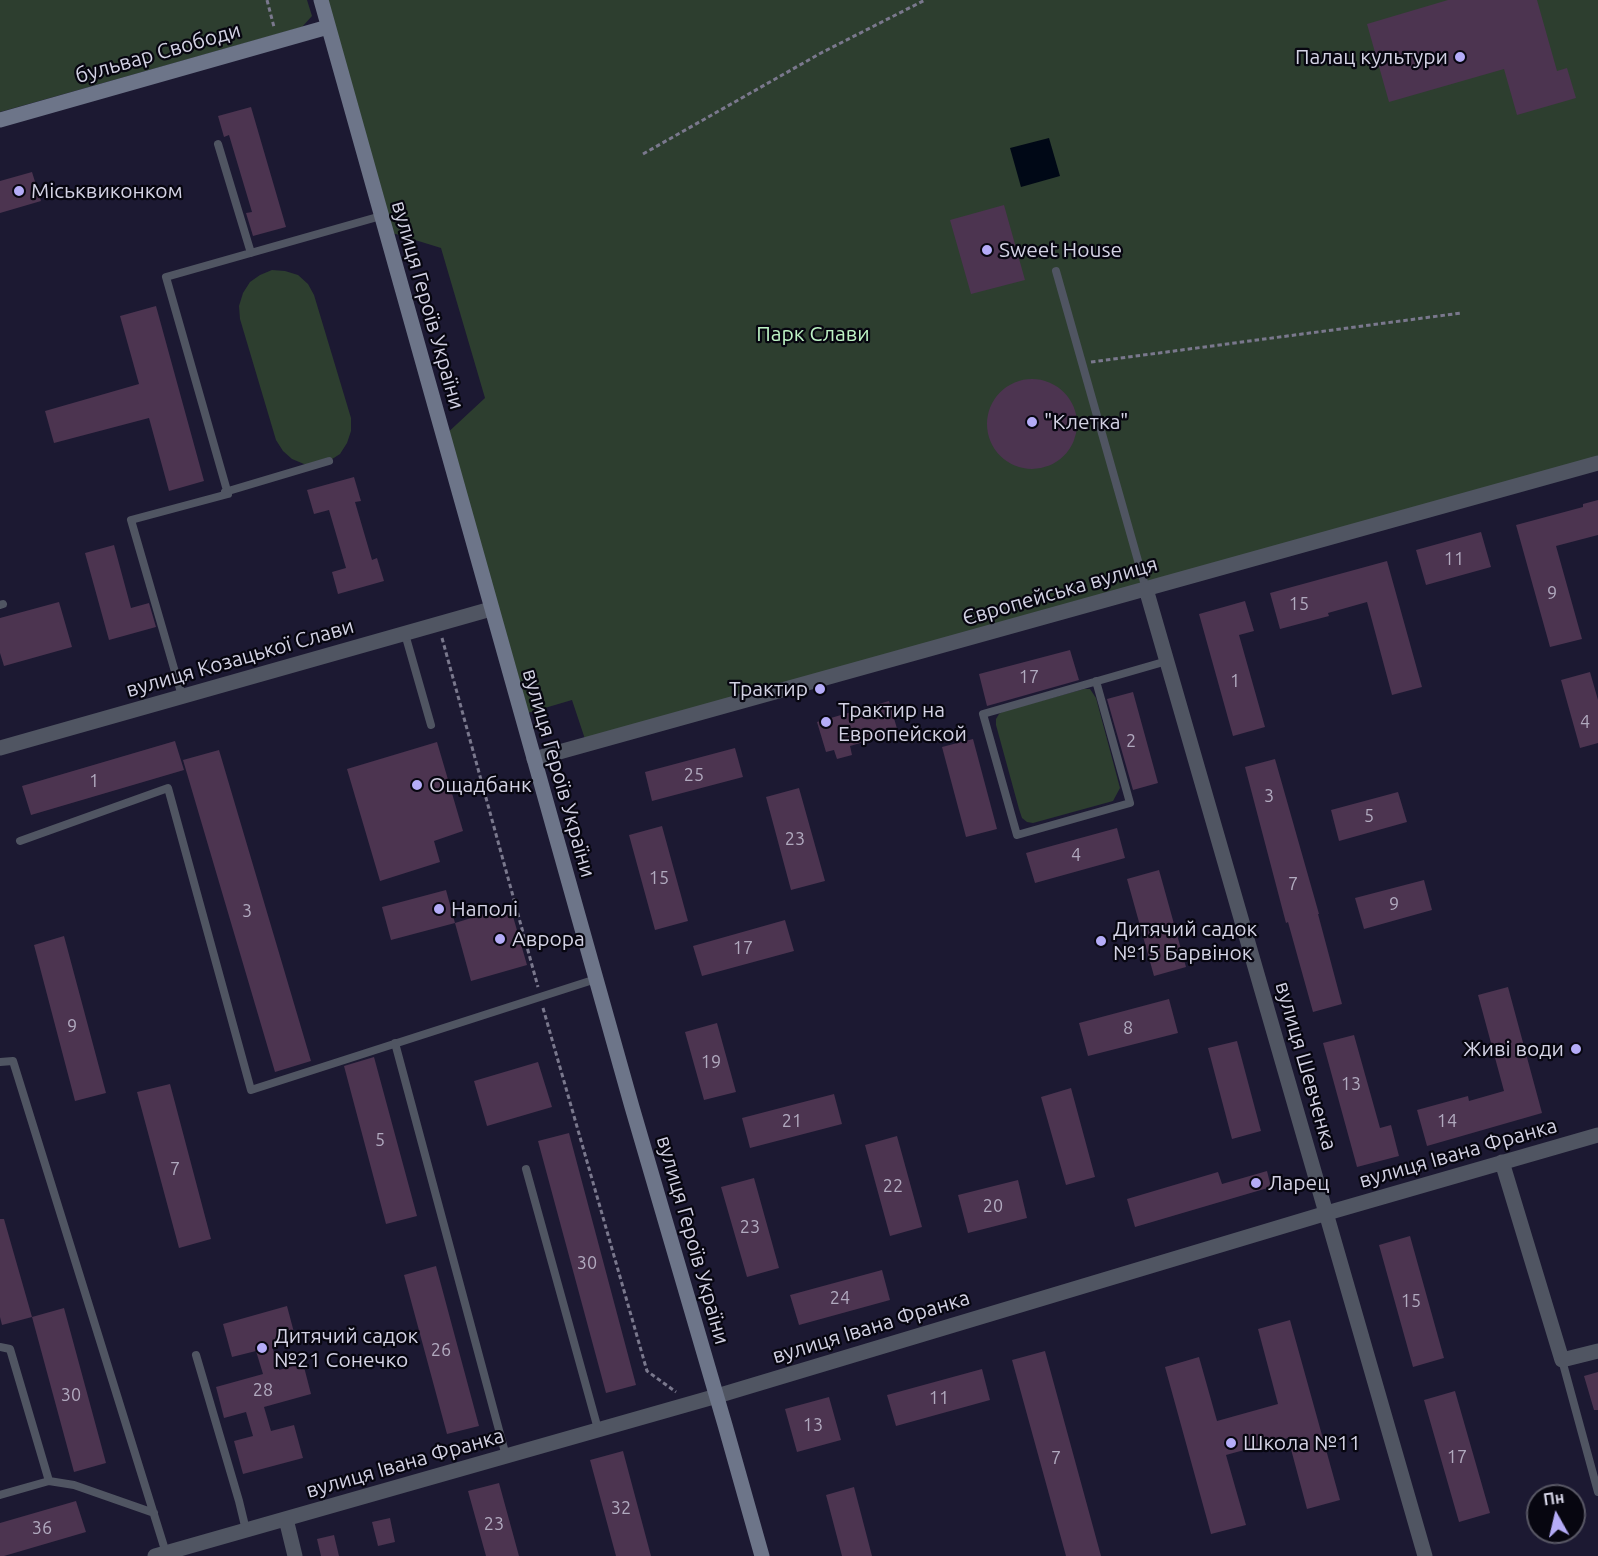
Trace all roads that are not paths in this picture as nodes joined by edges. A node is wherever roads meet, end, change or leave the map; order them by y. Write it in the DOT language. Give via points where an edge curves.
graph roads {
  1 [pos="321,0"];
  2 [pos="328,27"];
  3 [pos="0,120"];
  4 [pos="218,144"];
  5 [pos="381,216"];
  6 [pos="251,253"];
  7 [pos="1056,272"];
  8 [pos="329,461"];
  9 [pos="1598,463"];
  10 [pos="131,520"];
  11 [pos="1146,589"];
  12 [pos="491,609"];
  13 [pos="405,634"];
  14 [pos="1167,661"];
  15 [pos="1095,681"];
  16 [pos="182,696"];
  17 [pos="431,725"];
  18 [pos="0,748"];
  19 [pos="534,759"];
  20 [pos="20,841"];
  21 [pos="596,979"];
  22 [pos="395,1043"];
  23 [pos="0,1062"];
  24 [pos="1598,1135"];
  25 [pos="1502,1162"];
  26 [pos="525,1169"];
  27 [pos="1327,1213"];
  28 [pos="0,1347"];
  29 [pos="1598,1351"];
  30 [pos="196,1355"];
  31 [pos="1562,1360"];
  32 [pos="717,1396"];
  33 [pos="598,1430"];
  34 [pos="506,1456"];
  35 [pos="50,1481"];
  36 [pos="1598,1492"];
  37 [pos="0,1496"];
  38 [pos="154,1513"];
  39 [pos="286,1519"];
  40 [pos="246,1530"];
  41 [pos="161,1554"];
  42 [pos="295,1556"];
  43 [pos="762,1556"];
  44 [pos="1425,1556"];
  1 -- 2 [label="street, вулиця Героїв України"];
  2 -- 3 [label="street, бульвар Свободи"];
  2 -- 5 [label="street, вулиця Героїв України"];
  4 -- 6 [label="lane"];
  5 -- 6 [label="lane"];
  5 -- 12 [label="street, вулиця Героїв України"];
  6 -- 10 [label="lane" via="166,277 228,494"];
  7 -- 11 [label="lane"];
  8 -- 10 [label="lane"];
  9 -- 11 [label="street, Європейська вулиця"];
  10 -- 16 [label="lane"];
  11 -- 14 [label="street, вулиця Шевченка"];
  11 -- 19 [label="street, Європейська вулиця"];
  12 -- 13 [label="street, вулиця Козацької Слави"];
  12 -- 19 [label="street, вулиця Героїв України"];
  13 -- 16 [label="street, вулиця Козацької Слави"];
  13 -- 17 [label="lane"];
  14 -- 15 [label="lane"];
  14 -- 27 [label="street, вулиця Шевченка"];
  15 -- 15 [label="lane" via="984,714 1017,835 1130,803"];
  16 -- 18 [label="street, вулиця Козацької Слави"];
  19 -- 21 [label="street, вулиця Героїв України"];
  20 -- 22 [label="lane" via="168,788 251,1090"];
  21 -- 22 [label="lane"];
  21 -- 32 [label="street, вулиця Героїв України"];
  22 -- 34 [label="lane"];
  23 -- 38 [label="lane" via="13,1061"];
  24 -- 25 [label="street, вулиця Івана Франка"];
  25 -- 27 [label="street, вулиця Івана Франка"];
  25 -- 31 [label="street"];
  26 -- 33 [label="lane"];
  27 -- 32 [label="street, вулиця Івана Франка"];
  27 -- 44 [label="street, вулиця Шевченка"];
  28 -- 35 [label="lane" via="10,1349"];
  29 -- 31 [label="street"];
  30 -- 40 [label="lane"];
  31 -- 36 [label="lane"];
  32 -- 33 [label="street, вулиця Івана Франка"];
  32 -- 43 [label="street, вулиця Героїв України"];
  33 -- 34 [label="street, вулиця Івана Франка"];
  34 -- 39 [label="street, вулиця Івана Франка"];
  35 -- 37 [label="lane"];
  35 -- 38 [label="lane" via="74,1485"];
  38 -- 41 [label="lane"];
  39 -- 40 [label="street, вулиця Івана Франка"];
  39 -- 42 [label="street"];
  40 -- 41 [label="street, вулиця Івана Франка"];
}
